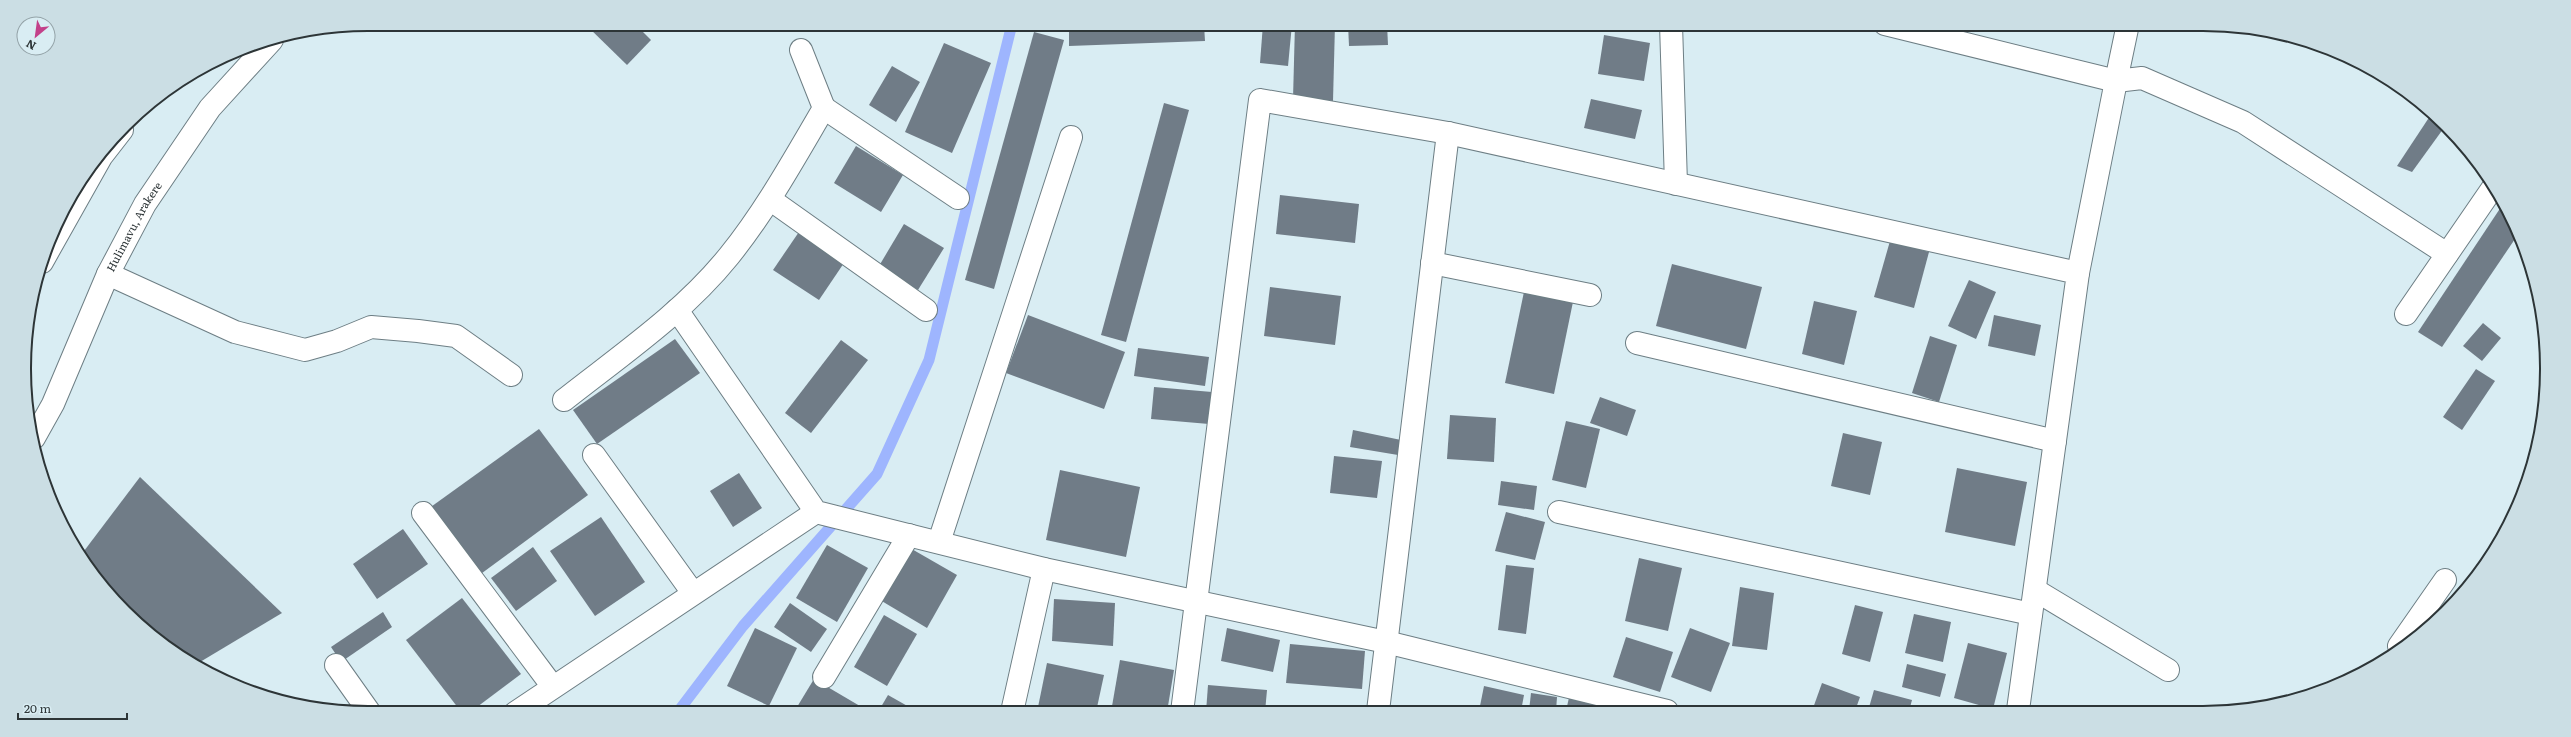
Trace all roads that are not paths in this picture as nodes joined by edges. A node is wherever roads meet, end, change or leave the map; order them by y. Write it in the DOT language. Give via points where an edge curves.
graph roads {
  1 [pos="1671,31"];
  2 [pos="1913,31"];
  3 [pos="2127,31"];
  4 [pos="265,48"];
  5 [pos="801,50"];
  6 [pos="2116,82"];
  7 [pos="824,108"];
  8 [pos="1448,133"];
  9 [pos="1071,137"];
  10 [pos="1676,184"];
  11 [pos="84,188"];
  12 [pos="2490,192"];
  13 [pos="958,198"];
  14 [pos="771,200"];
  15 [pos="65,220"];
  16 [pos="2447,254"];
  17 [pos="1432,263"];
  18 [pos="2078,273"];
  19 [pos="108,274"];
  20 [pos="1590,295"];
  21 [pos="677,310"];
  22 [pos="926,310"];
  23 [pos="2406,314"];
  24 [pos="1637,342"];
  25 [pos="511,375"];
  26 [pos="564,400"];
  27 [pos="37,433"];
  28 [pos="2055,441"];
  29 [pos="594,455"];
  30 [pos="818,512"];
  31 [pos="1559,512"];
  32 [pos="423,513"];
  33 [pos="909,535"];
  34 [pos="939,542"];
  35 [pos="1044,569"];
  36 [pos="2445,580"];
  37 [pos="2035,590"];
  38 [pos="693,593"];
  39 [pos="1197,600"];
  40 [pos="2031,614"];
  41 [pos="2404,639"];
  42 [pos="1386,642"];
  43 [pos="336,666"];
  44 [pos="2168,670"];
  45 [pos="824,677"];
  46 [pos="553,687"];
  47 [pos="365,706"];
  48 [pos="525,706"];
  49 [pos="1013,706"];
  50 [pos="1183,706"];
  51 [pos="1379,706"];
  52 [pos="1647,706"];
  53 [pos="2019,706"];
  1 -- 10 [label="street"];
  2 -- 6 [label="street"];
  3 -- 6 [label="street"];
  4 -- 19 [label="street, Hulimavu, Arakere" via="210,108 145,204"];
  5 -- 7 [label="street"];
  6 -- 16 [label="street" via="2142,78 2242,122"];
  6 -- 18 [label="street"];
  7 -- 13 [label="street"];
  7 -- 14 [label="street"];
  8 -- 10 [label="street"];
  8 -- 17 [label="street"];
  8 -- 39 [label="street" via="1260,100"];
  9 -- 34 [label="street"];
  10 -- 18 [label="street"];
  11 -- 15 [label="street"];
  12 -- 16 [label="street"];
  14 -- 21 [label="street" via="728,257"];
  14 -- 22 [label="street"];
  16 -- 23 [label="street"];
  17 -- 20 [label="street"];
  17 -- 42 [label="street"];
  18 -- 28 [label="street"];
  19 -- 25 [label="street" via="235,332 305,350 371,328 418,331 456,336"];
  19 -- 27 [label="street, Hulimavu, Arakere" via="53,404"];
  21 -- 26 [label="street"];
  21 -- 30 [label="street"];
  24 -- 28 [label="street"];
  28 -- 37 [label="street"];
  29 -- 38 [label="street"];
  30 -- 33 [label="street"];
  30 -- 38 [label="street"];
  31 -- 40 [label="street"];
  32 -- 46 [label="street"];
  33 -- 34 [label="street"];
  33 -- 45 [label="street"];
  34 -- 35 [label="street"];
  35 -- 39 [label="street"];
  35 -- 49 [label="street"];
  36 -- 41 [label="street"];
  37 -- 40 [label="street"];
  37 -- 44 [label="street"];
  38 -- 46 [label="street"];
  39 -- 42 [label="street"];
  39 -- 50 [label="street"];
  40 -- 53 [label="street"];
  42 -- 51 [label="street"];
  42 -- 52 [label="street"];
  43 -- 47 [label="street"];
  46 -- 48 [label="street"];
}
